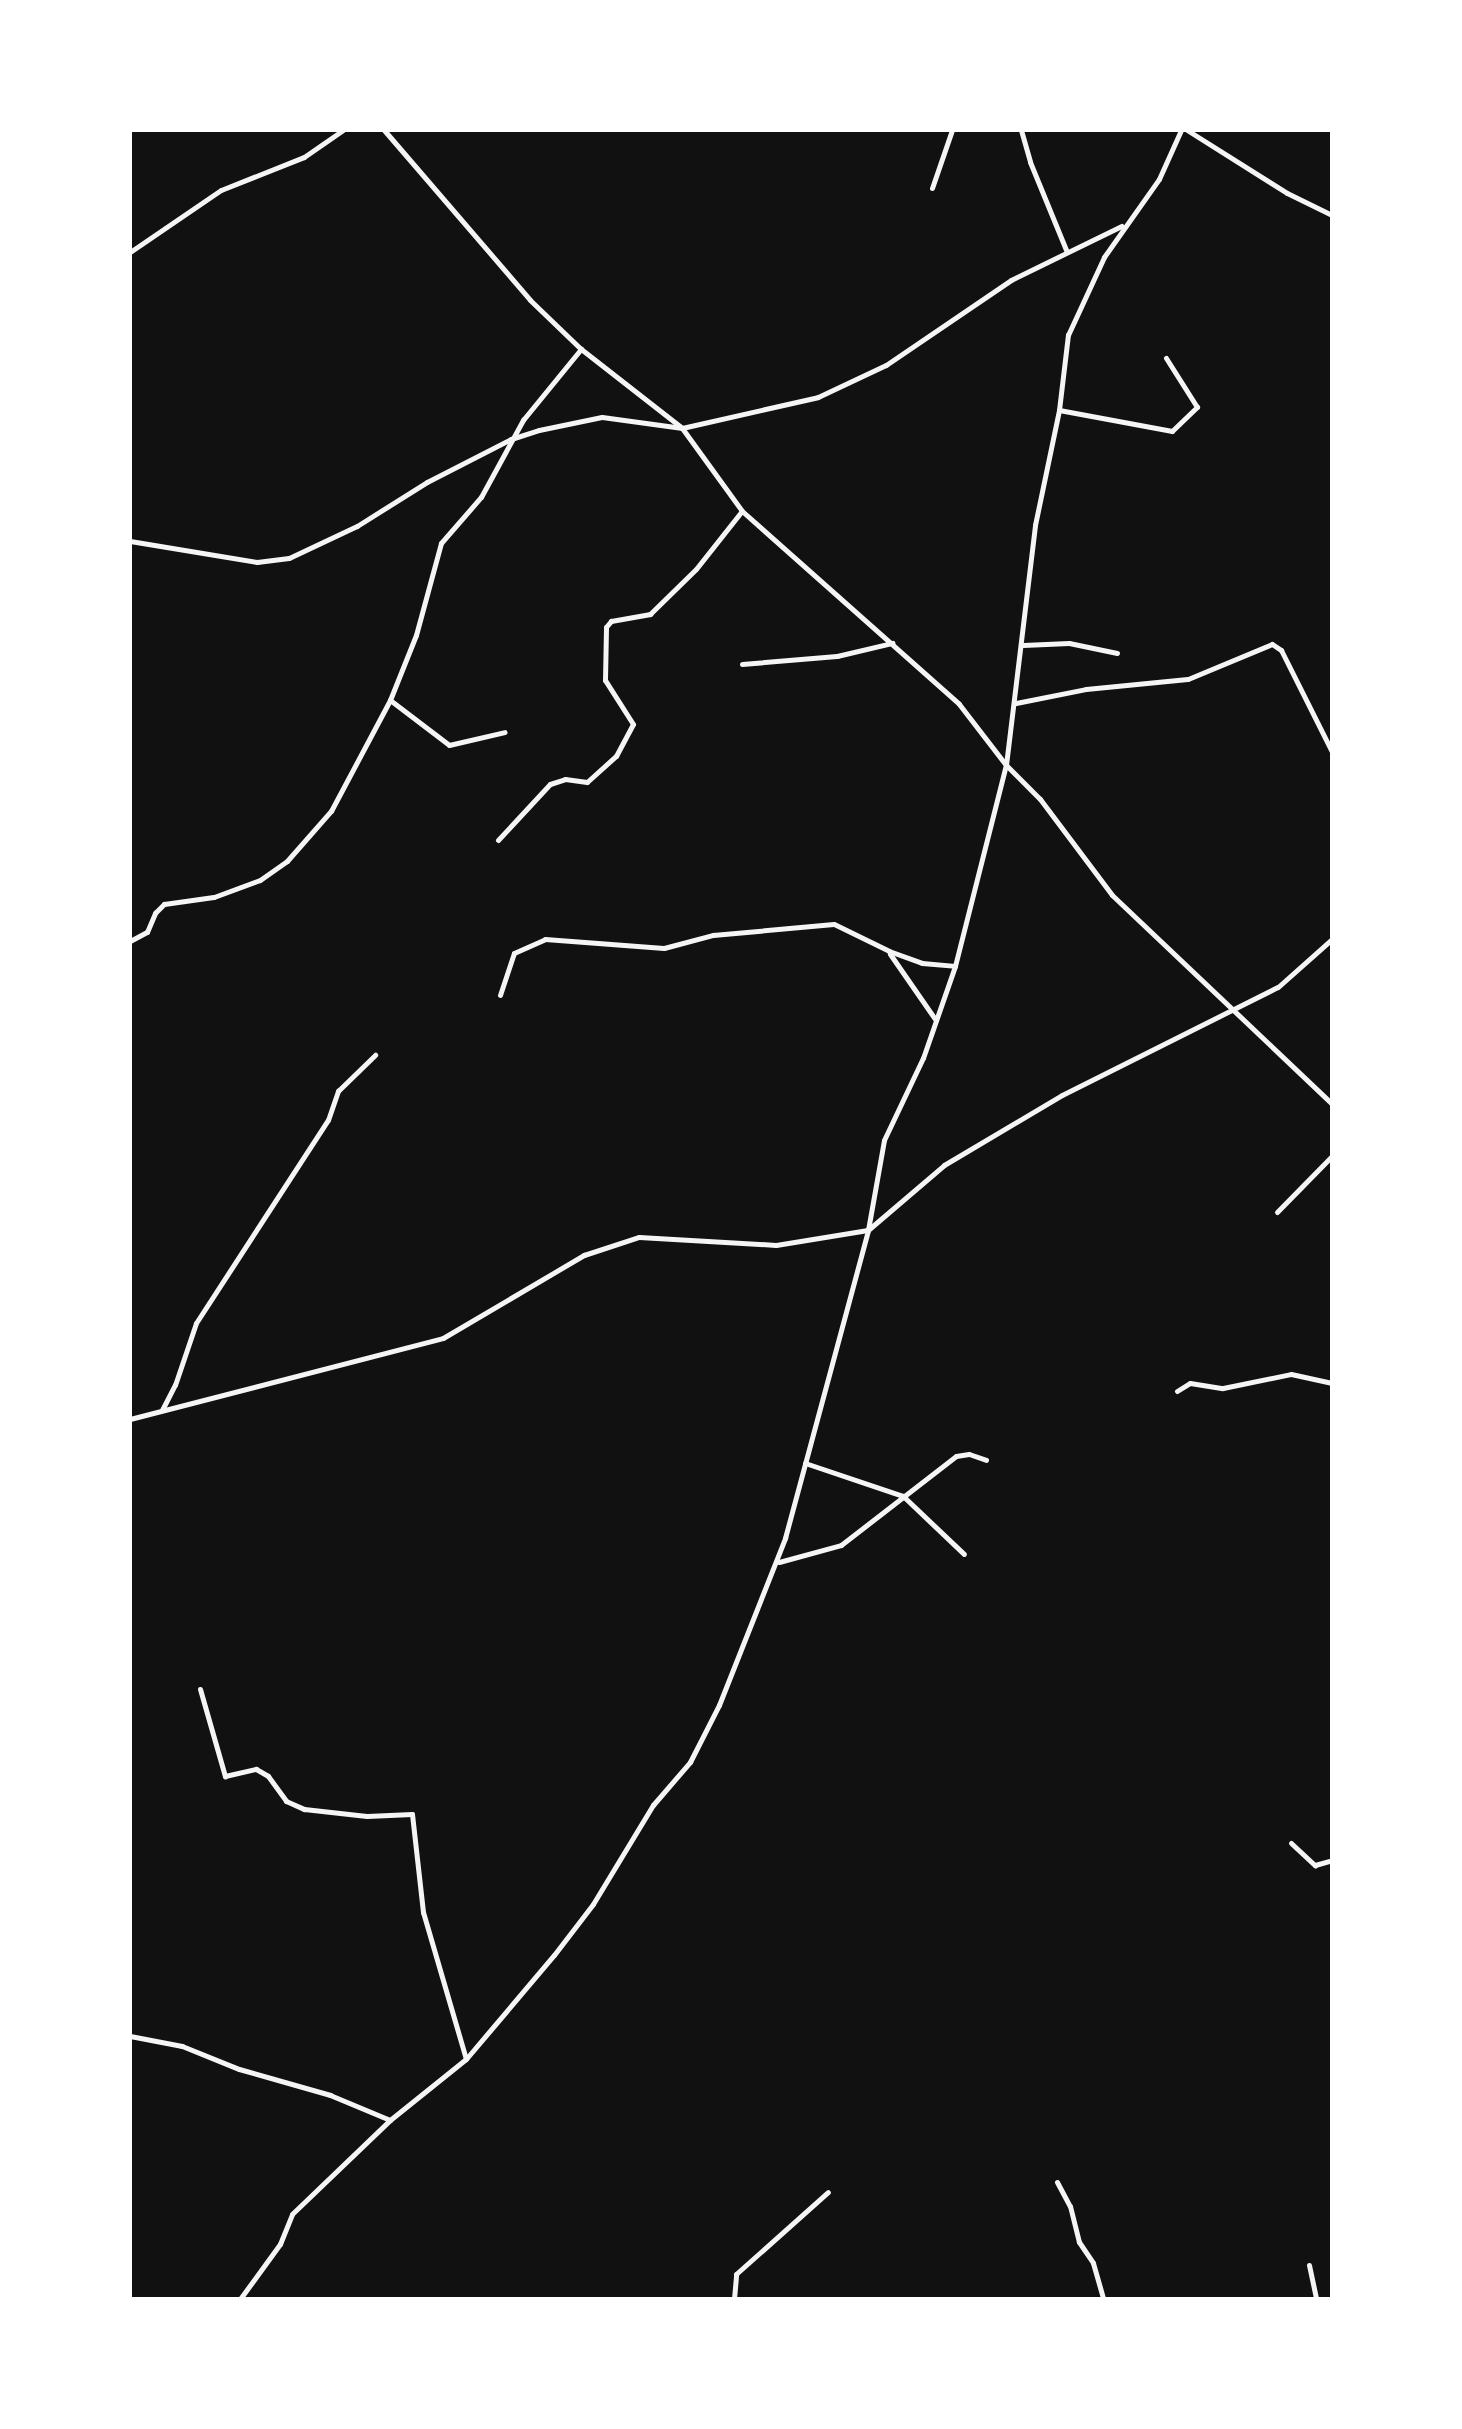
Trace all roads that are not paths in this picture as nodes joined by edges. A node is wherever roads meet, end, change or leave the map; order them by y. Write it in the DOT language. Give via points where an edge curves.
graph roads {
  1 [pos="344,130"];
  2 [pos="384,130"];
  3 [pos="952,130"];
  4 [pos="1021,130"];
  5 [pos="1184,130"];
  6 [pos="932,188"];
  7 [pos="1332,215"];
  8 [pos="1122,225"];
  9 [pos="130,252"];
  10 [pos="1068,252"];
  11 [pos="581,349"];
  12 [pos="1166,358"];
  13 [pos="1058,410"];
  14 [pos="682,428"];
  15 [pos="511,439"];
  16 [pos="742,511"];
  17 [pos="130,541"];
  18 [pos="893,643"];
  19 [pos="1023,645"];
  20 [pos="1118,653"];
  21 [pos="742,664"];
  22 [pos="390,700"];
  23 [pos="1016,703"];
  24 [pos="504,732"];
  25 [pos="1332,752"];
  26 [pos="1006,765"];
  27 [pos="498,840"];
  28 [pos="1332,939"];
  29 [pos="130,941"];
  30 [pos="889,952"];
  31 [pos="954,966"];
  32 [pos="500,995"];
  33 [pos="1232,1011"];
  34 [pos="936,1020"];
  35 [pos="375,1056"];
  36 [pos="1332,1104"];
  37 [pos="1332,1156"];
  38 [pos="1277,1212"];
  39 [pos="868,1230"];
  40 [pos="1332,1383"];
  41 [pos="1177,1390"];
  42 [pos="162,1410"];
  43 [pos="130,1418"];
  44 [pos="986,1460"];
  45 [pos="805,1463"];
  46 [pos="903,1496"];
  47 [pos="964,1554"];
  48 [pos="777,1562"];
  49 [pos="200,1688"];
  50 [pos="1291,1843"];
  51 [pos="1332,1860"];
  52 [pos="130,2036"];
  53 [pos="466,2059"];
  54 [pos="390,2120"];
  55 [pos="1057,2182"];
  56 [pos="828,2192"];
  57 [pos="1310,2265"];
  58 [pos="240,2299"];
  59 [pos="734,2299"];
  60 [pos="1103,2299"];
  61 [pos="1316,2299"];
  1 -- 9 [label="street" via="304,157 221,190"];
  2 -- 11 [label="street" via="530,300"];
  3 -- 6 [label="street"];
  4 -- 10 [label="street"];
  5 -- 7 [label="street"];
  5 -- 8 [label="street" via="1159,178"];
  8 -- 10 [label="street"];
  8 -- 13 [label="street" via="1068,336"];
  10 -- 14 [label="street" via="1011,280 847,386"];
  11 -- 14 [label="street"];
  11 -- 15 [label="street"];
  12 -- 13 [label="street" via="1196,407 1172,431"];
  13 -- 19 [label="street" via="1035,525"];
  14 -- 15 [label="street" via="602,418"];
  14 -- 16 [label="street"];
  15 -- 17 [label="street" via="289,558 257,562"];
  15 -- 22 [label="street" via="482,497 441,542"];
  16 -- 18 [label="street"];
  16 -- 27 [label="street" via="650,614 611,620 606,627 605,680 634,724 616,756 587,782 550,784"];
  18 -- 21 [label="street" via="837,656"];
  18 -- 26 [label="street" via="958,704"];
  19 -- 20 [label="street" via="1069,643"];
  19 -- 23 [label="street"];
  22 -- 24 [label="street" via="450,745"];
  22 -- 29 [label="street" via="332,811 287,861 236,890 164,904 147,932"];
  23 -- 25 [label="street" via="1188,679 1272,644"];
  23 -- 26 [label="street"];
  26 -- 31 [label="street"];
  26 -- 33 [label="street" via="1047,807 1112,895"];
  28 -- 33 [label="street" via="1278,986"];
  30 -- 31 [label="street"];
  30 -- 32 [label="street" via="834,924 713,935 664,948 546,938 514,953"];
  30 -- 34 [label="street"];
  31 -- 34 [label="street"];
  33 -- 36 [label="street"];
  33 -- 39 [label="street" via="1062,1095 944,1165"];
  34 -- 39 [label="street" via="884,1140"];
  35 -- 42 [label="street" via="338,1091 328,1120 196,1323"];
  37 -- 38 [label="street"];
  39 -- 42 [label="street" via="776,1245 639,1237 584,1255 443,1338"];
  39 -- 45 [label="street"];
  40 -- 41 [label="street" via="1291,1374 1223,1388 1190,1383"];
  42 -- 43 [label="street"];
  44 -- 46 [label="street" via="961,1453"];
  45 -- 46 [label="street"];
  45 -- 48 [label="street"];
  46 -- 47 [label="street"];
  46 -- 48 [label="street" via="841,1546"];
  48 -- 53 [label="street" via="690,1762 654,1805 593,1904"];
  49 -- 53 [label="street" via="225,1776 256,1769 286,1801 304,1809 412,1814 422,1912"];
  50 -- 51 [label="street" via="1315,1864"];
  52 -- 54 [label="street" via="182,2046"];
  53 -- 54 [label="street"];
  54 -- 58 [label="street" via="292,2214 280,2244"];
  55 -- 60 [label="street"];
  56 -- 59 [label="street" via="736,2274"];
  57 -- 61 [label="street"];
}
